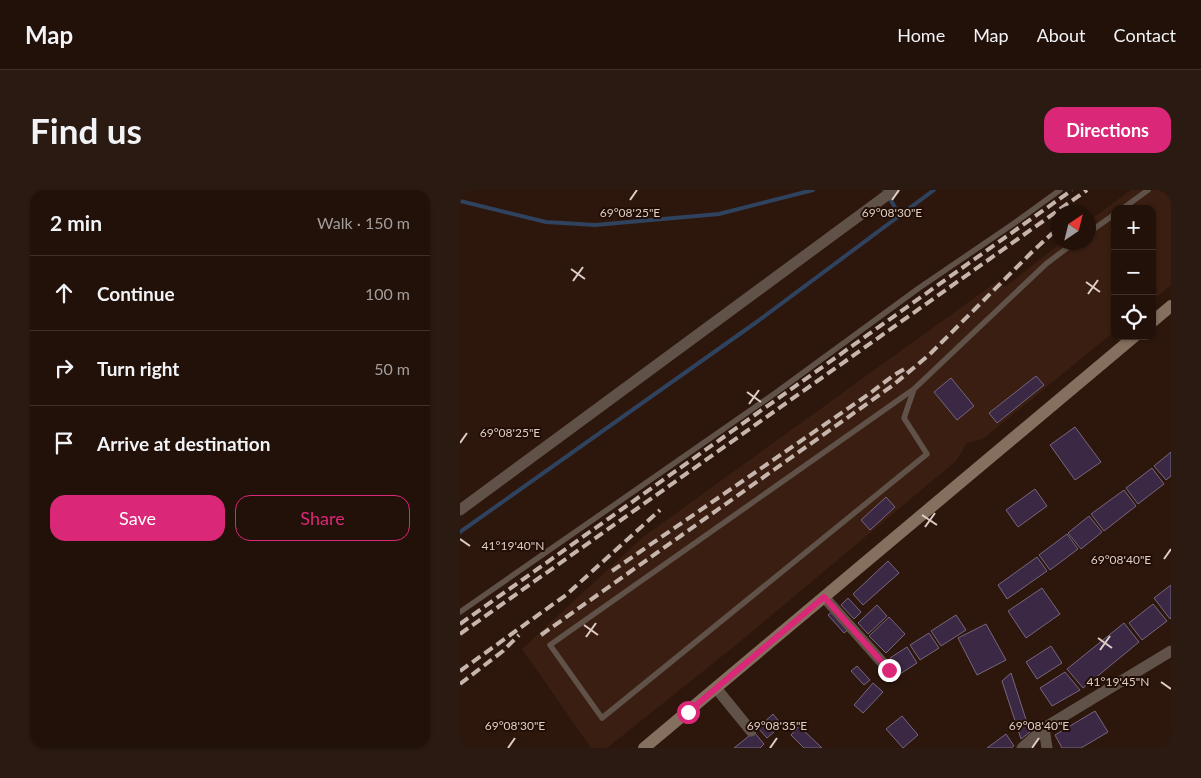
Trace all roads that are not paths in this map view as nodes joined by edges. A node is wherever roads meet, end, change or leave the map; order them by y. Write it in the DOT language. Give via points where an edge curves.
graph roads {
  1 [pos="1060,190"];
  2 [pos="1148,190"];
  3 [pos="889,193"];
  4 [pos="1127,205"];
  5 [pos="1111,217"];
  6 [pos="1096,227"];
  7 [pos="1064,250"];
  8 [pos="1171,306"];
  9 [pos="1156,319"];
  10 [pos="1130,340"];
  11 [pos="914,389"];
  12 [pos="460,510"];
  13 [pos="824,597"];
  14 [pos="460,612"];
  15 [pos="1171,651"];
  16 [pos="889,670"];
  17 [pos="716,688"];
  18 [pos="1044,728"];
  19 [pos="751,732"];
  20 [pos="644,748"];
  21 [pos="1022,748"];
  22 [pos="1047,748"];
  1 -- 14 [label="lane"];
  2 -- 4 [label="lane"];
  3 -- 12 [label="street"];
  5 -- 6 [label="lane"];
  7 -- 11 [label="lane"];
  8 -- 9 [label="main road"];
  10 -- 13 [label="main road"];
  11 -- 11 [label="lane" via="550,645 602,718 927,454 904,418"];
  13 -- 16 [label="street"];
  13 -- 17 [label="main road"];
  15 -- 18 [label="street"];
  17 -- 19 [label="street"];
  17 -- 20 [label="main road"];
  18 -- 21 [label="street"];
  18 -- 22 [label="street"];
}
